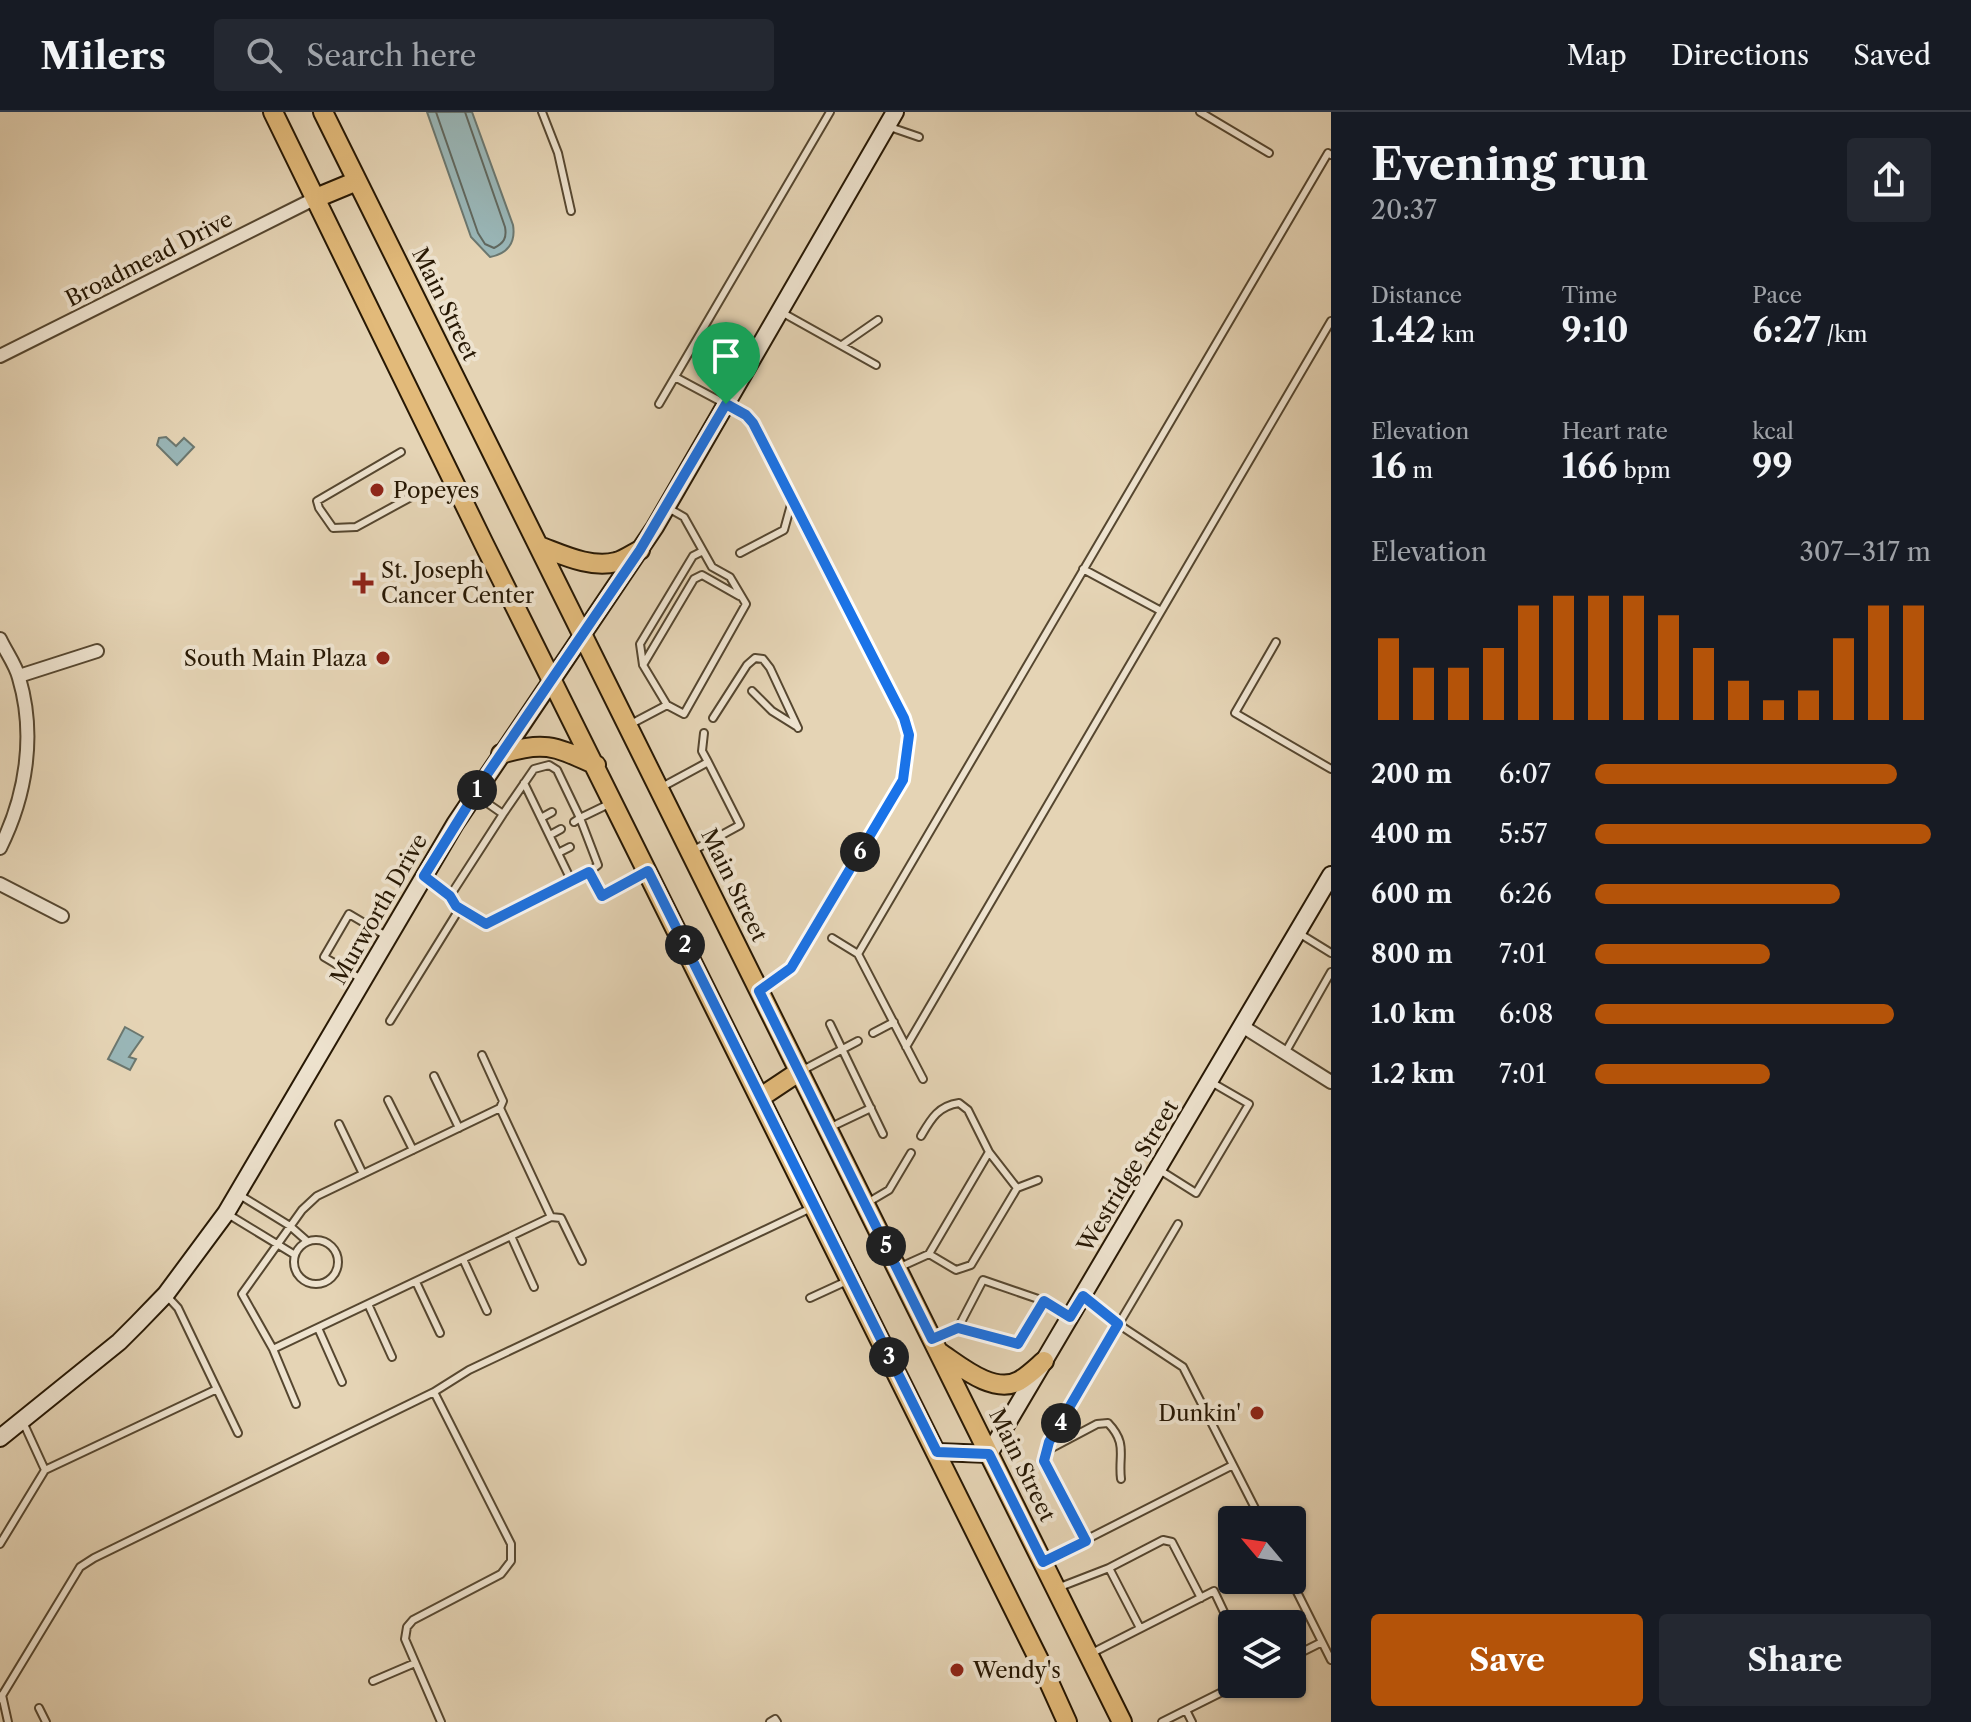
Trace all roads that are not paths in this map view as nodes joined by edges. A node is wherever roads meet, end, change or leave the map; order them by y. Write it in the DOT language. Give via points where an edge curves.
graph roads {
  1 [pos="273,112"];
  2 [pos="323,112"];
  3 [pos="542,112"];
  4 [pos="830,112"];
  5 [pos="1200,112"];
  6 [pos="891,119"];
  7 [pos="919,137"];
  8 [pos="1269,153"];
  9 [pos="1331,155"];
  10 [pos="357,181"];
  11 [pos="316,198"];
  12 [pos="571,211"];
  13 [pos="780,311"];
  14 [pos="878,320"];
  15 [pos="1331,321"];
  16 [pos="842,345"];
  17 [pos="0,356"];
  18 [pos="876,365"];
  19 [pos="675,377"];
  20 [pos="659,404"];
  21 [pos="726,404"];
  22 [pos="401,452"];
  23 [pos="422,491"];
  24 [pos="792,501"];
  25 [pos="666,507"];
  26 [pos="539,546"];
  27 [pos="640,550"];
  28 [pos="703,551"];
  29 [pos="740,553"];
  30 [pos="1083,569"];
  31 [pos="743,598"];
  32 [pos="1161,611"];
  33 [pos="582,634"];
  34 [pos="0,639"];
  35 [pos="1276,642"];
  36 [pos="97,651"];
  37 [pos="643,665"];
  38 [pos="19,676"];
  39 [pos="554,679"];
  40 [pos="752,691"];
  41 [pos="667,705"];
  42 [pos="713,718"];
  43 [pos="628,726"];
  44 [pos="704,733"];
  45 [pos="501,754"];
  46 [pos="708,762"];
  47 [pos="596,765"];
  48 [pos="1331,769"];
  49 [pos="524,783"];
  50 [pos="659,789"];
  51 [pos="474,794"];
  52 [pos="543,794"];
  53 [pos="532,799"];
  54 [pos="614,801"];
  55 [pos="552,812"];
  56 [pos="503,814"];
  57 [pos="541,818"];
  58 [pos="577,820"];
  59 [pos="561,829"];
  60 [pos="550,835"];
  61 [pos="570,847"];
  62 [pos="0,848"];
  63 [pos="690,852"];
  64 [pos="558,853"];
  65 [pos="648,871"];
  66 [pos="589,872"];
  67 [pos="1331,875"];
  68 [pos="424,876"];
  69 [pos="571,880"];
  70 [pos="0,884"];
  71 [pos="450,896"];
  72 [pos="460,908"];
  73 [pos="62,916"];
  74 [pos="1297,932"];
  75 [pos="388,937"];
  76 [pos="832,938"];
  77 [pos="1331,953"];
  78 [pos="858,954"];
  79 [pos="1331,972"];
  80 [pos="363,980"];
  81 [pos="759,991"];
  82 [pos="390,1021"];
  83 [pos="894,1022"];
  84 [pos="830,1024"];
  85 [pos="1242,1026"];
  86 [pos="873,1033"];
  87 [pos="858,1041"];
  88 [pos="906,1047"];
  89 [pos="842,1049"];
  90 [pos="1285,1053"];
  91 [pos="482,1055"];
  92 [pos="800,1071"];
  93 [pos="434,1076"];
  94 [pos="923,1079"];
  95 [pos="1209,1081"];
  96 [pos="1331,1082"];
  97 [pos="761,1097"];
  98 [pos="388,1100"];
  99 [pos="500,1108"];
  100 [pos="871,1108"];
  101 [pos="339,1124"];
  102 [pos="459,1128"];
  103 [pos="828,1128"];
  104 [pos="883,1134"];
  105 [pos="921,1136"];
  106 [pos="413,1150"];
  107 [pos="989,1152"];
  108 [pos="911,1153"];
  109 [pos="1158,1169"];
  110 [pos="363,1174"];
  111 [pos="1038,1180"];
  112 [pos="1017,1188"];
  113 [pos="238,1194"];
  114 [pos="865,1204"];
  115 [pos="815,1207"];
  116 [pos="226,1213"];
  117 [pos="551,1217"];
  118 [pos="1178,1224"];
  119 [pos="290,1226"];
  120 [pos="511,1236"];
  121 [pos="307,1241"];
  122 [pos="276,1246"];
  123 [pos="929,1254"];
  124 [pos="295,1255"];
  125 [pos="463,1259"];
  126 [pos="582,1261"];
  127 [pos="897,1269"];
  128 [pos="851,1279"];
  129 [pos="416,1282"];
  130 [pos="534,1287"];
  131 [pos="166,1294"];
  132 [pos="1083,1296"];
  133 [pos="810,1298"];
  134 [pos="1044,1301"];
  135 [pos="368,1304"];
  136 [pos="487,1311"];
  137 [pos="1070,1317"];
  138 [pos="1118,1324"];
  139 [pos="318,1328"];
  140 [pos="958,1328"];
  141 [pos="440,1333"];
  142 [pos="935,1345"];
  143 [pos="273,1349"];
  144 [pos="392,1357"];
  145 [pos="1044,1361"];
  146 [pos="342,1382"];
  147 [pos="217,1389"];
  148 [pos="434,1392"];
  149 [pos="296,1404"];
  150 [pos="22,1419"];
  151 [pos="238,1433"];
  152 [pos="0,1438"];
  153 [pos="1046,1451"];
  154 [pos="937,1452"];
  155 [pos="989,1454"];
  156 [pos="1233,1465"];
  157 [pos="45,1470"];
  158 [pos="1121,1479"];
  159 [pos="1254,1506"];
  160 [pos="1086,1541"];
  161 [pos="0,1544"];
  162 [pos="1043,1562"];
  163 [pos="1109,1568"];
  164 [pos="1056,1589"];
  165 [pos="1298,1594"];
  166 [pos="1201,1598"];
  167 [pos="1223,1610"];
  168 [pos="1140,1628"];
  169 [pos="1322,1642"];
  170 [pos="1306,1650"];
  171 [pos="1089,1655"];
  172 [pos="1331,1660"];
  173 [pos="415,1663"];
  174 [pos="373,1681"];
  175 [pos="1218,1694"];
  176 [pos="1,1697"];
  177 [pos="39,1708"];
  178 [pos="1186,1710"];
  179 [pos="8,1722"];
  180 [pos="46,1722"];
  181 [pos="441,1722"];
  182 [pos="770,1722"];
  183 [pos="777,1722"];
  184 [pos="1067,1722"];
  185 [pos="1122,1722"];
  186 [pos="1162,1722"];
  187 [pos="1192,1722"];
  1 -- 11 [label="main road"];
  2 -- 10 [label="main road, Main Street"];
  3 -- 12 [label="lane"];
  4 -- 19 [label="lane"];
  5 -- 8 [label="lane"];
  6 -- 7 [label="lane"];
  6 -- 13 [label="street, Murworth Drive"];
  9 -- 30 [label="lane"];
  10 -- 11 [label="main road"];
  10 -- 26 [label="main road, Main Street"];
  11 -- 17 [label="street, Broadmead Drive"];
  11 -- 39 [label="main road"];
  13 -- 16 [label="lane"];
  13 -- 21 [label="street, Murworth Drive"];
  14 -- 16 [label="lane"];
  15 -- 32 [label="lane"];
  16 -- 18 [label="lane"];
  19 -- 20 [label="lane"];
  19 -- 21 [label="lane"];
  21 -- 24 [label="lane" via="753,423"];
  21 -- 25 [label="street, Murworth Drive"];
  22 -- 23 [label="lane" via="317,501 319,508 333,528 356,527"];
  24 -- 29 [label="lane" via="784,530"];
  24 -- 81 [label="lane" via="909,735 903,780 791,968"];
  25 -- 27 [label="street, Murworth Drive"];
  25 -- 28 [label="lane" via="684,517"];
  26 -- 27 [label="main road" via="597,563 615,563"];
  26 -- 33 [label="main road, Main Street"];
  27 -- 33 [label="street, Murworth Drive"];
  28 -- 31 [label="lane"];
  28 -- 37 [label="lane" via="693,556 640,644"];
  30 -- 32 [label="lane"];
  30 -- 78 [label="lane"];
  31 -- 37 [label="lane" via="708,577 694,579"];
  31 -- 41 [label="lane" via="746,604 684,714"];
  32 -- 88 [label="lane"];
  33 -- 39 [label="street, Murworth Drive"];
  33 -- 43 [label="main road, Main Street"];
  34 -- 38 [label="street"];
  35 -- 48 [label="lane" via="1235,713"];
  36 -- 38 [label="street"];
  37 -- 41 [label="lane"];
  38 -- 62 [label="street" via="26,714 26,771 14,820"];
  39 -- 45 [label="street, Murworth Drive"];
  39 -- 47 [label="main road"];
  40 -- 42 [label="lane" via="798,728 770,668 755,658"];
  41 -- 43 [label="lane"];
  43 -- 50 [label="main road, Main Street"];
  44 -- 46 [label="lane" via="701,744"];
  45 -- 47 [label="main road" via="549,746"];
  45 -- 51 [label="street, Murworth Drive"];
  46 -- 50 [label="lane"];
  46 -- 63 [label="lane" via="740,825"];
  47 -- 54 [label="main road"];
  49 -- 53 [label="lane"];
  49 -- 56 [label="lane"];
  49 -- 58 [label="lane" via="534,769 549,765 557,770"];
  50 -- 63 [label="main road, Main Street"];
  51 -- 56 [label="lane"];
  51 -- 68 [label="street, Murworth Drive"];
  52 -- 53 [label="lane"];
  53 -- 57 [label="lane"];
  54 -- 58 [label="lane"];
  54 -- 65 [label="main road"];
  55 -- 57 [label="lane"];
  56 -- 71 [label="lane"];
  57 -- 60 [label="lane"];
  58 -- 66 [label="lane" via="598,865"];
  59 -- 60 [label="lane"];
  60 -- 64 [label="lane"];
  61 -- 64 [label="lane"];
  63 -- 81 [label="main road, Main Street"];
  64 -- 69 [label="lane"];
  65 -- 66 [label="lane" via="602,896"];
  65 -- 97 [label="main road"];
  66 -- 69 [label="lane"];
  67 -- 74 [label="street, Westridge Street"];
  68 -- 71 [label="lane"];
  68 -- 75 [label="street, Murworth Drive"];
  69 -- 72 [label="lane" via="486,924"];
  70 -- 73 [label="street"];
  71 -- 72 [label="lane"];
  72 -- 82 [label="lane"];
  74 -- 77 [label="lane"];
  74 -- 85 [label="street, Westridge Street"];
  75 -- 80 [label="street, Murworth Drive"];
  75 -- 80 [label="lane" via="349,914 324,957"];
  76 -- 78 [label="lane"];
  78 -- 83 [label="lane"];
  79 -- 90 [label="lane"];
  80 -- 113 [label="street, Murworth Drive"];
  81 -- 92 [label="main road, Main Street"];
  83 -- 86 [label="lane"];
  83 -- 88 [label="lane"];
  84 -- 89 [label="lane"];
  85 -- 90 [label="street"];
  85 -- 95 [label="street, Westridge Street"];
  87 -- 89 [label="lane"];
  88 -- 94 [label="lane"];
  89 -- 92 [label="lane"];
  89 -- 100 [label="lane"];
  90 -- 96 [label="street"];
  91 -- 99 [label="lane" via="503,1101"];
  92 -- 97 [label="main road"];
  92 -- 103 [label="main road, Main Street"];
  93 -- 102 [label="lane"];
  95 -- 109 [label="street, Westridge Street"];
  95 -- 109 [label="lane" via="1249,1104 1196,1193"];
  97 -- 115 [label="main road"];
  98 -- 106 [label="lane"];
  99 -- 102 [label="lane"];
  99 -- 117 [label="lane"];
  100 -- 103 [label="lane"];
  100 -- 104 [label="lane"];
  101 -- 110 [label="lane"];
  102 -- 106 [label="lane"];
  103 -- 114 [label="main road, Main Street"];
  105 -- 107 [label="lane" via="942,1108 959,1103 968,1110"];
  106 -- 110 [label="lane"];
  107 -- 112 [label="lane"];
  107 -- 123 [label="lane"];
  108 -- 114 [label="lane" via="889,1190"];
  109 -- 132 [label="street, Westridge Street"];
  110 -- 119 [label="lane" via="317,1196"];
  111 -- 112 [label="lane"];
  112 -- 123 [label="lane" via="971,1265 956,1270"];
  113 -- 116 [label="street, Murworth Drive"];
  113 -- 119 [label="lane"];
  114 -- 127 [label="main road, Main Street"];
  115 -- 128 [label="main road"];
  115 -- 148 [label="lane" via="469,1370"];
  116 -- 122 [label="lane"];
  116 -- 131 [label="street, Murworth Drive"];
  117 -- 120 [label="lane"];
  117 -- 126 [label="lane" via="561,1218"];
  118 -- 138 [label="lane"];
  119 -- 121 [label="lane"];
  119 -- 122 [label="lane"];
  120 -- 125 [label="lane"];
  120 -- 130 [label="lane"];
  121 -- 124 [label="lane"];
  121 -- 124 [label="lane" via="321,1240 334,1248 338,1262 333,1276 320,1284 305,1281 295,1270"];
  122 -- 124 [label="lane"];
  122 -- 143 [label="lane" via="242,1294"];
  123 -- 127 [label="lane"];
  125 -- 129 [label="lane"];
  125 -- 136 [label="lane"];
  127 -- 142 [label="main road, Main Street"];
  128 -- 133 [label="lane"];
  128 -- 154 [label="main road"];
  129 -- 135 [label="lane"];
  129 -- 141 [label="lane"];
  131 -- 147 [label="lane"];
  131 -- 150 [label="street, Murworth Drive" via="119,1342"];
  132 -- 137 [label="street, Westridge Street"];
  132 -- 138 [label="lane"];
  134 -- 137 [label="lane"];
  134 -- 140 [label="lane" via="1018,1344"];
  134 -- 140 [label="lane" via="983,1280"];
  135 -- 139 [label="lane"];
  135 -- 144 [label="lane"];
  137 -- 145 [label="street, Westridge Street"];
  138 -- 153 [label="lane"];
  138 -- 156 [label="lane" via="1183,1367"];
  139 -- 143 [label="lane"];
  139 -- 146 [label="lane"];
  140 -- 142 [label="lane"];
  142 -- 145 [label="main road" via="984,1380 1000,1383 1016,1383"];
  142 -- 155 [label="main road, Main Street"];
  143 -- 149 [label="lane"];
  145 -- 155 [label="street, Westridge Street"];
  147 -- 151 [label="lane"];
  147 -- 157 [label="lane"];
  148 -- 173 [label="lane" via="511,1544 511,1561 501,1574 413,1620 405,1639"];
  148 -- 176 [label="lane" via="80,1567"];
  150 -- 152 [label="street, Murworth Drive"];
  150 -- 157 [label="lane"];
  153 -- 158 [label="lane" via="1108,1423 1122,1445"];
  153 -- 160 [label="lane" via="1044,1461"];
  154 -- 155 [label="street"];
  154 -- 184 [label="main road"];
  155 -- 162 [label="main road, Main Street"];
  156 -- 159 [label="lane"];
  156 -- 160 [label="lane"];
  157 -- 161 [label="lane"];
  160 -- 162 [label="lane"];
  162 -- 164 [label="main road, Main Street"];
  163 -- 164 [label="lane"];
  163 -- 166 [label="lane" via="1163,1540 1172,1542"];
  163 -- 168 [label="lane"];
  164 -- 171 [label="main road, Main Street"];
  165 -- 169 [label="lane"];
  166 -- 167 [label="lane" via="1214,1591"];
  166 -- 168 [label="lane"];
  168 -- 171 [label="lane"];
  169 -- 170 [label="lane"];
  169 -- 172 [label="lane"];
  171 -- 185 [label="main road, Main Street"];
  173 -- 174 [label="lane"];
  173 -- 181 [label="lane"];
  175 -- 178 [label="lane"];
  176 -- 179 [label="lane"];
  177 -- 180 [label="lane"];
  178 -- 186 [label="lane"];
  178 -- 187 [label="lane"];
  182 -- 183 [label="lane"];
}
